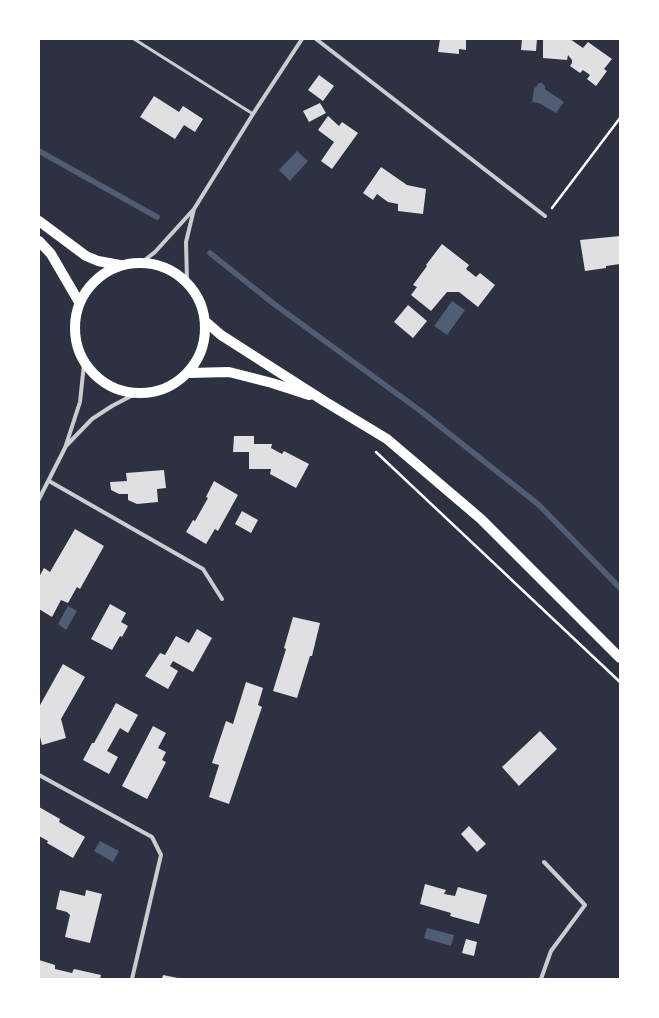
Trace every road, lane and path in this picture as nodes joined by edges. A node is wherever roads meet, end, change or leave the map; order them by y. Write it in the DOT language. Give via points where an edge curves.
graph roads {
  1 [pos="134,39"];
  2 [pos="302,39"];
  3 [pos="316,39"];
  4 [pos="252,114"];
  5 [pos="620,118"];
  6 [pos="194,209"];
  7 [pos="546,216"];
  8 [pos="39,221"];
  9 [pos="39,241"];
  10 [pos="141,263"];
  11 [pos="120,265"];
  12 [pos="187,281"];
  13 [pos="79,302"];
  14 [pos="206,322"];
  15 [pos="84,364"];
  16 [pos="188,373"];
  17 [pos="133,395"];
  18 [pos="324,401"];
  19 [pos="64,448"];
  20 [pos="376,452"];
  21 [pos="49,481"];
  22 [pos="39,499"];
  23 [pos="222,599"];
  24 [pos="620,658"];
  25 [pos="620,682"];
  26 [pos="39,775"];
  27 [pos="544,862"];
  28 [pos="132,979"];
  29 [pos="541,979"];
  1 -- 4 [label="lane"];
  2 -- 4 [label="street"];
  3 -- 7 [label="street"];
  4 -- 6 [label="street"];
  5 -- 7 [label="path"];
  6 -- 10 [label="street" via="155,252"];
  6 -- 12 [label="street" via="186,242"];
  8 -- 11 [label="main road" via="86,256"];
  9 -- 13 [label="main road" via="51,254"];
  10 -- 11 [label="main road"];
  10 -- 12 [label="main road" via="168,268"];
  11 -- 13 [label="main road" via="96,278"];
  12 -- 14 [label="main road" via="201,301"];
  13 -- 15 [label="main road" via="74,319 77,346"];
  14 -- 16 [label="main road" via="202,351"];
  14 -- 18 [label="main road" via="221,335"];
  15 -- 17 [label="main road" via="107,385"];
  15 -- 19 [label="street" via="80,402"];
  16 -- 17 [label="main road" via="174,385"];
  16 -- 18 [label="main road" via="229,372 272,383"];
  17 -- 19 [label="street" via="92,419"];
  18 -- 24 [label="main road" via="387,439 481,519"];
  19 -- 21 [label="street"];
  20 -- 25 [label="path"];
  21 -- 22 [label="street"];
  21 -- 23 [label="street" via="203,569"];
  26 -- 28 [label="street" via="152,836 161,855"];
  27 -- 29 [label="street" via="585,905 551,951"];
}
